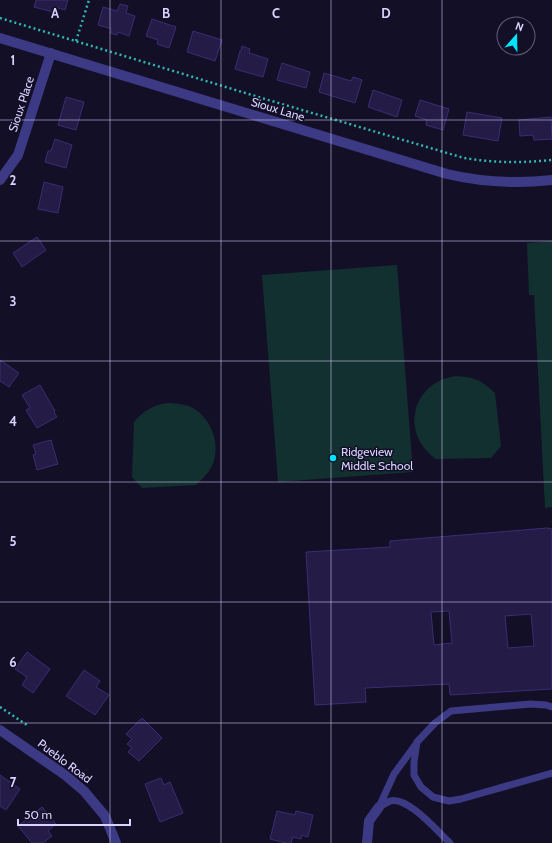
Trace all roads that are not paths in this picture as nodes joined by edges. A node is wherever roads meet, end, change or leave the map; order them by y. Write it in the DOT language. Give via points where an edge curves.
graph roads {
  1 [pos="0,38"];
  2 [pos="51,53"];
  3 [pos="0,180"];
  4 [pos="552,180"];
  5 [pos="552,708"];
  6 [pos="0,730"];
  7 [pos="417,742"];
  8 [pos="552,774"];
  9 [pos="379,807"];
  10 [pos="116,843"];
  11 [pos="367,843"];
  12 [pos="450,843"];
  1 -- 2 [label="street, Sioux Lane"];
  2 -- 3 [label="street, Sioux Place" via="18,155"];
  2 -- 4 [label="street, Sioux Lane" via="453,175 486,181"];
  5 -- 7 [label="lane" via="531,704 451,711 442,716"];
  6 -- 10 [label="street, Pueblo Road" via="65,774 84,791 105,816"];
  7 -- 8 [label="lane" via="414,774 421,787 433,797 449,801 461,800"];
  7 -- 9 [label="lane" via="394,774"];
  9 -- 11 [label="street" via="369,821"];
  9 -- 12 [label="lane" via="391,801 401,802 416,810"];
}
